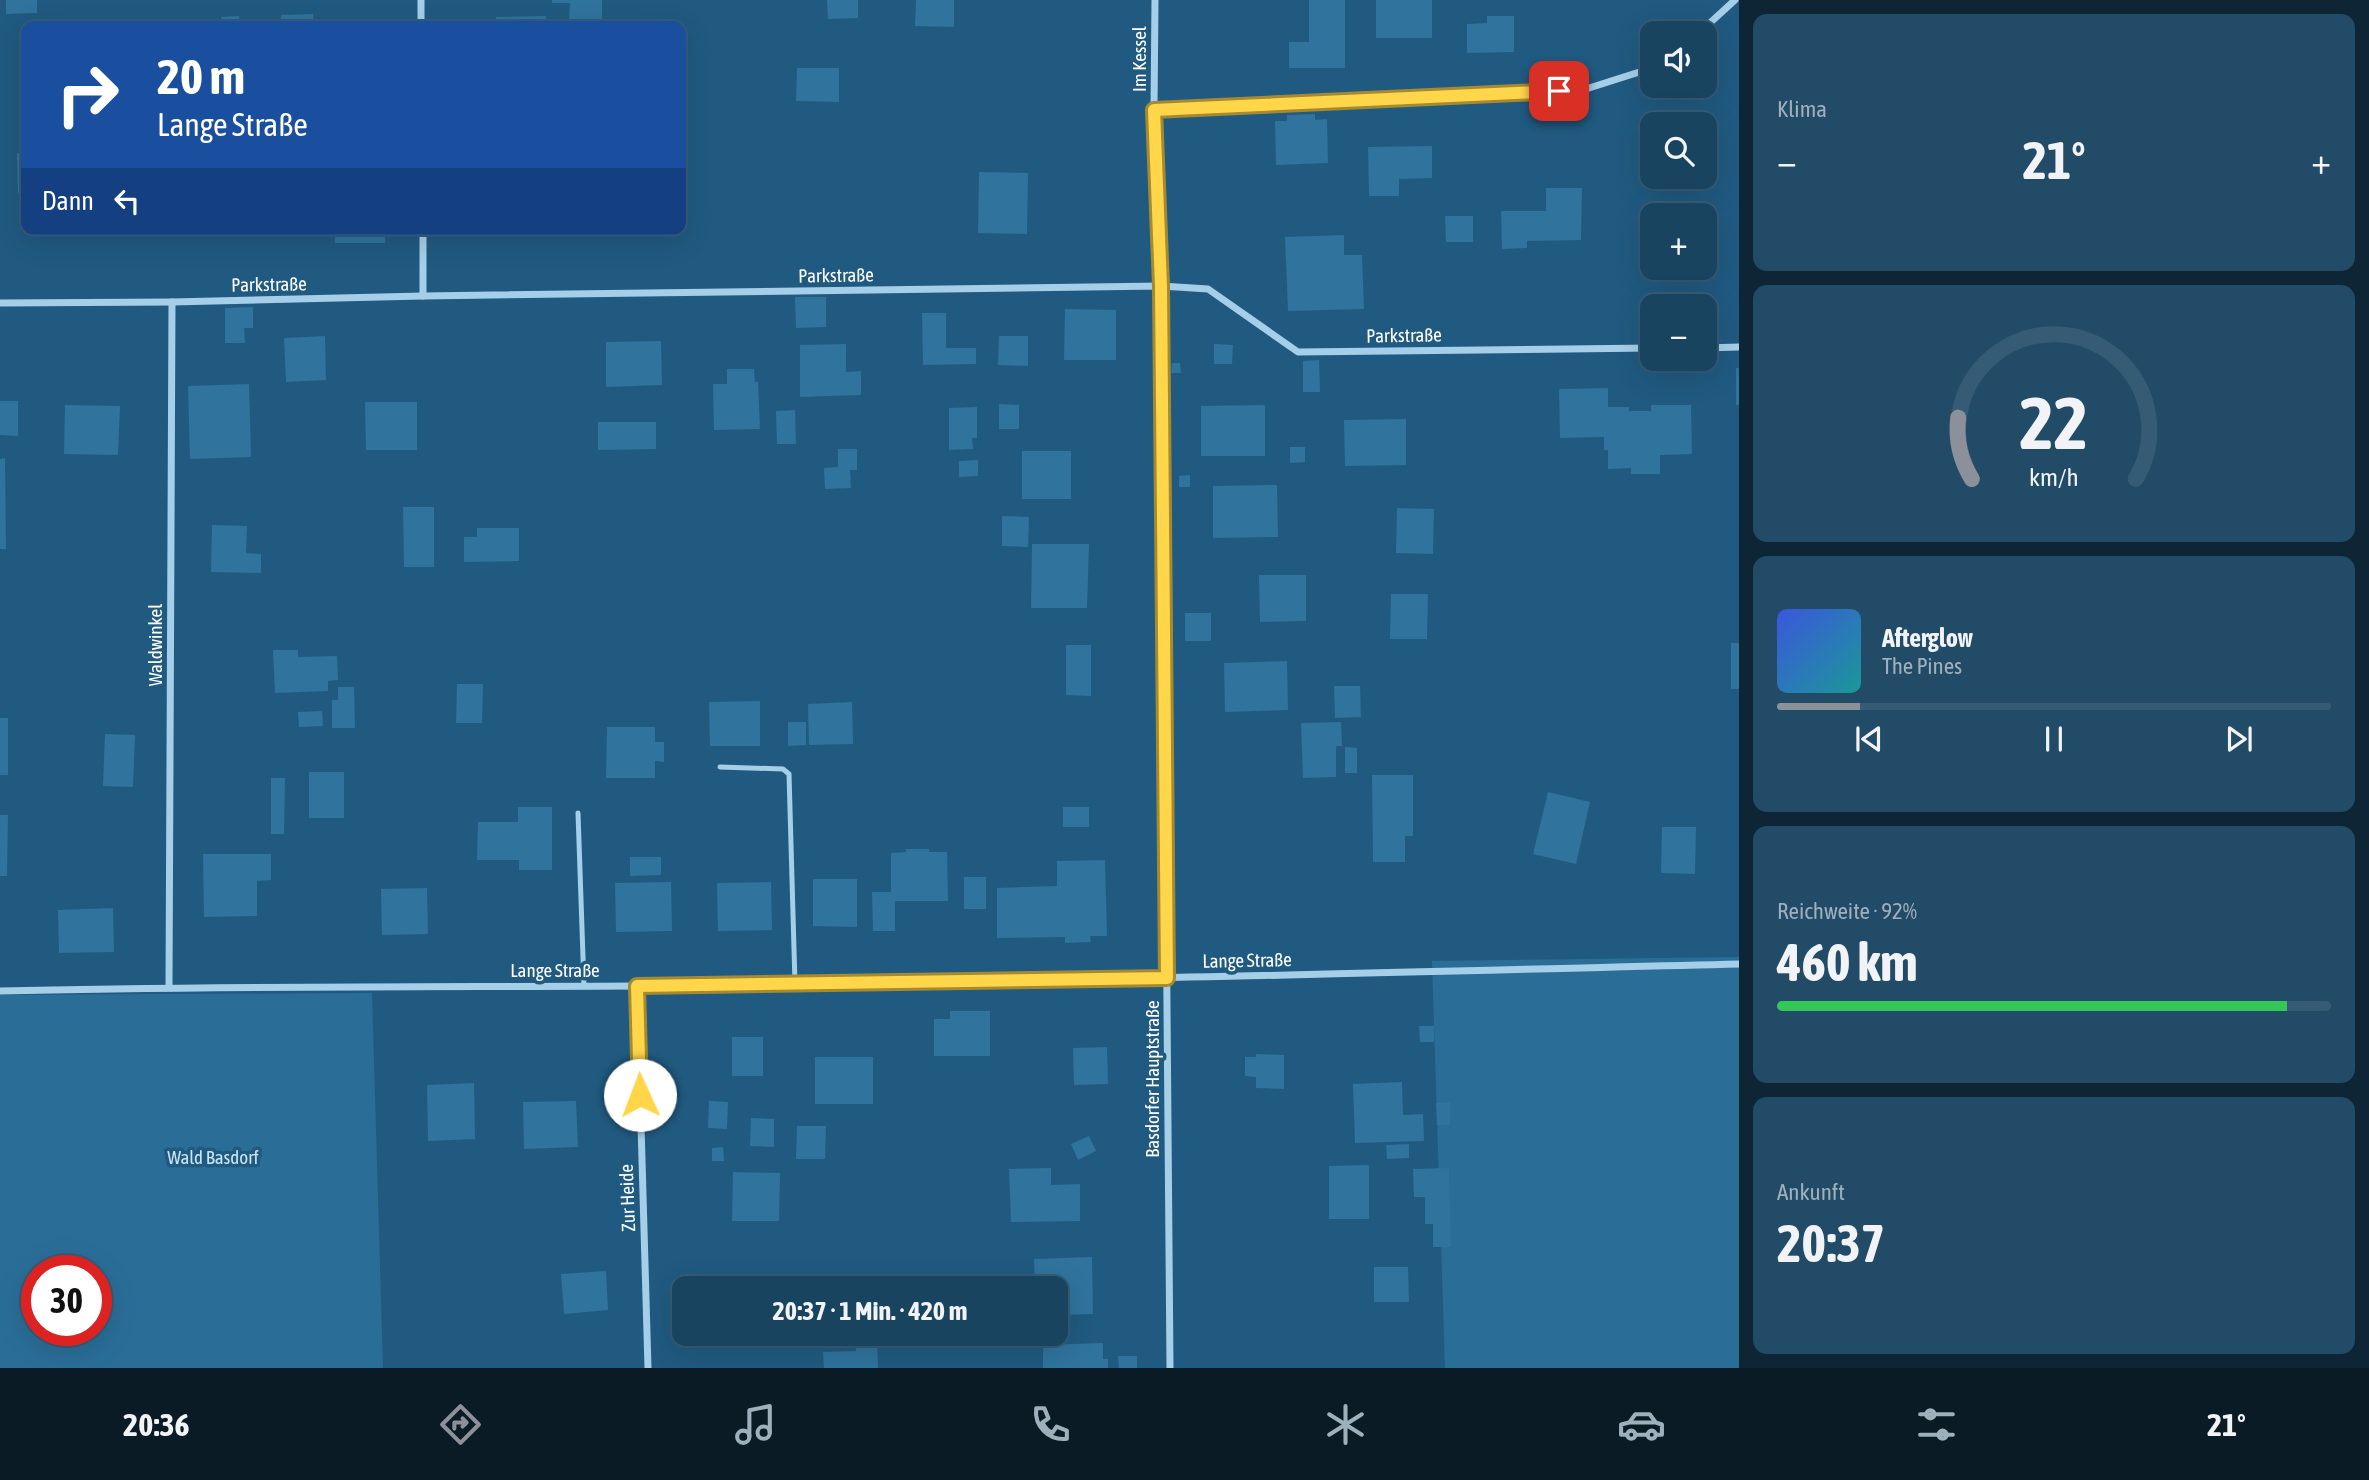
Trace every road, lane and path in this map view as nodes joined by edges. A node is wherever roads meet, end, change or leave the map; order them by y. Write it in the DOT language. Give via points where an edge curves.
graph roads {
  1 [pos="421,0"];
  2 [pos="1155,0"];
  3 [pos="1735,0"];
  4 [pos="421,21"];
  5 [pos="1712,21"];
  6 [pos="1640,72"];
  7 [pos="1154,110"];
  8 [pos="423,235"];
  9 [pos="1161,286"];
  10 [pos="424,296"];
  11 [pos="172,302"];
  12 [pos="0,303"];
  13 [pos="1739,347"];
  14 [pos="1640,348"];
  15 [pos="1717,348"];
  16 [pos="720,767"];
  17 [pos="578,813"];
  18 [pos="1739,964"];
  19 [pos="1167,978"];
  20 [pos="795,984"];
  21 [pos="584,986"];
  22 [pos="637,986"];
  23 [pos="169,987"];
  24 [pos="0,991"];
  25 [pos="648,1368"];
  26 [pos="1170,1368"];
  1 -- 4 [label="street"];
  2 -- 7 [label="street, Im Kessel"];
  3 -- 5 [label="street"];
  6 -- 7 [label="street" via="1586,89"];
  7 -- 9 [label="street, Im Kessel"];
  8 -- 10 [label="street"];
  9 -- 10 [label="street, Parkstraße"];
  9 -- 14 [label="street, Parkstraße" via="1208,289 1298,352"];
  9 -- 19 [label="street, Basdorfer Hauptstraße"];
  10 -- 11 [label="street, Parkstraße"];
  11 -- 12 [label="street, Parkstraße"];
  11 -- 23 [label="street, Waldwinkel"];
  13 -- 15 [label="street"];
  16 -- 20 [label="lane" via="783,769 789,774"];
  17 -- 21 [label="lane"];
  18 -- 19 [label="street, Lange Straße"];
  19 -- 20 [label="street, Lange Straße"];
  19 -- 26 [label="street, Basdorfer Hauptstraße"];
  20 -- 22 [label="street, Lange Straße"];
  21 -- 22 [label="street, Lange Straße"];
  21 -- 23 [label="street, Lange Straße"];
  22 -- 25 [label="street, Zur Heide"];
  23 -- 24 [label="street, Lange Straße"];
}
